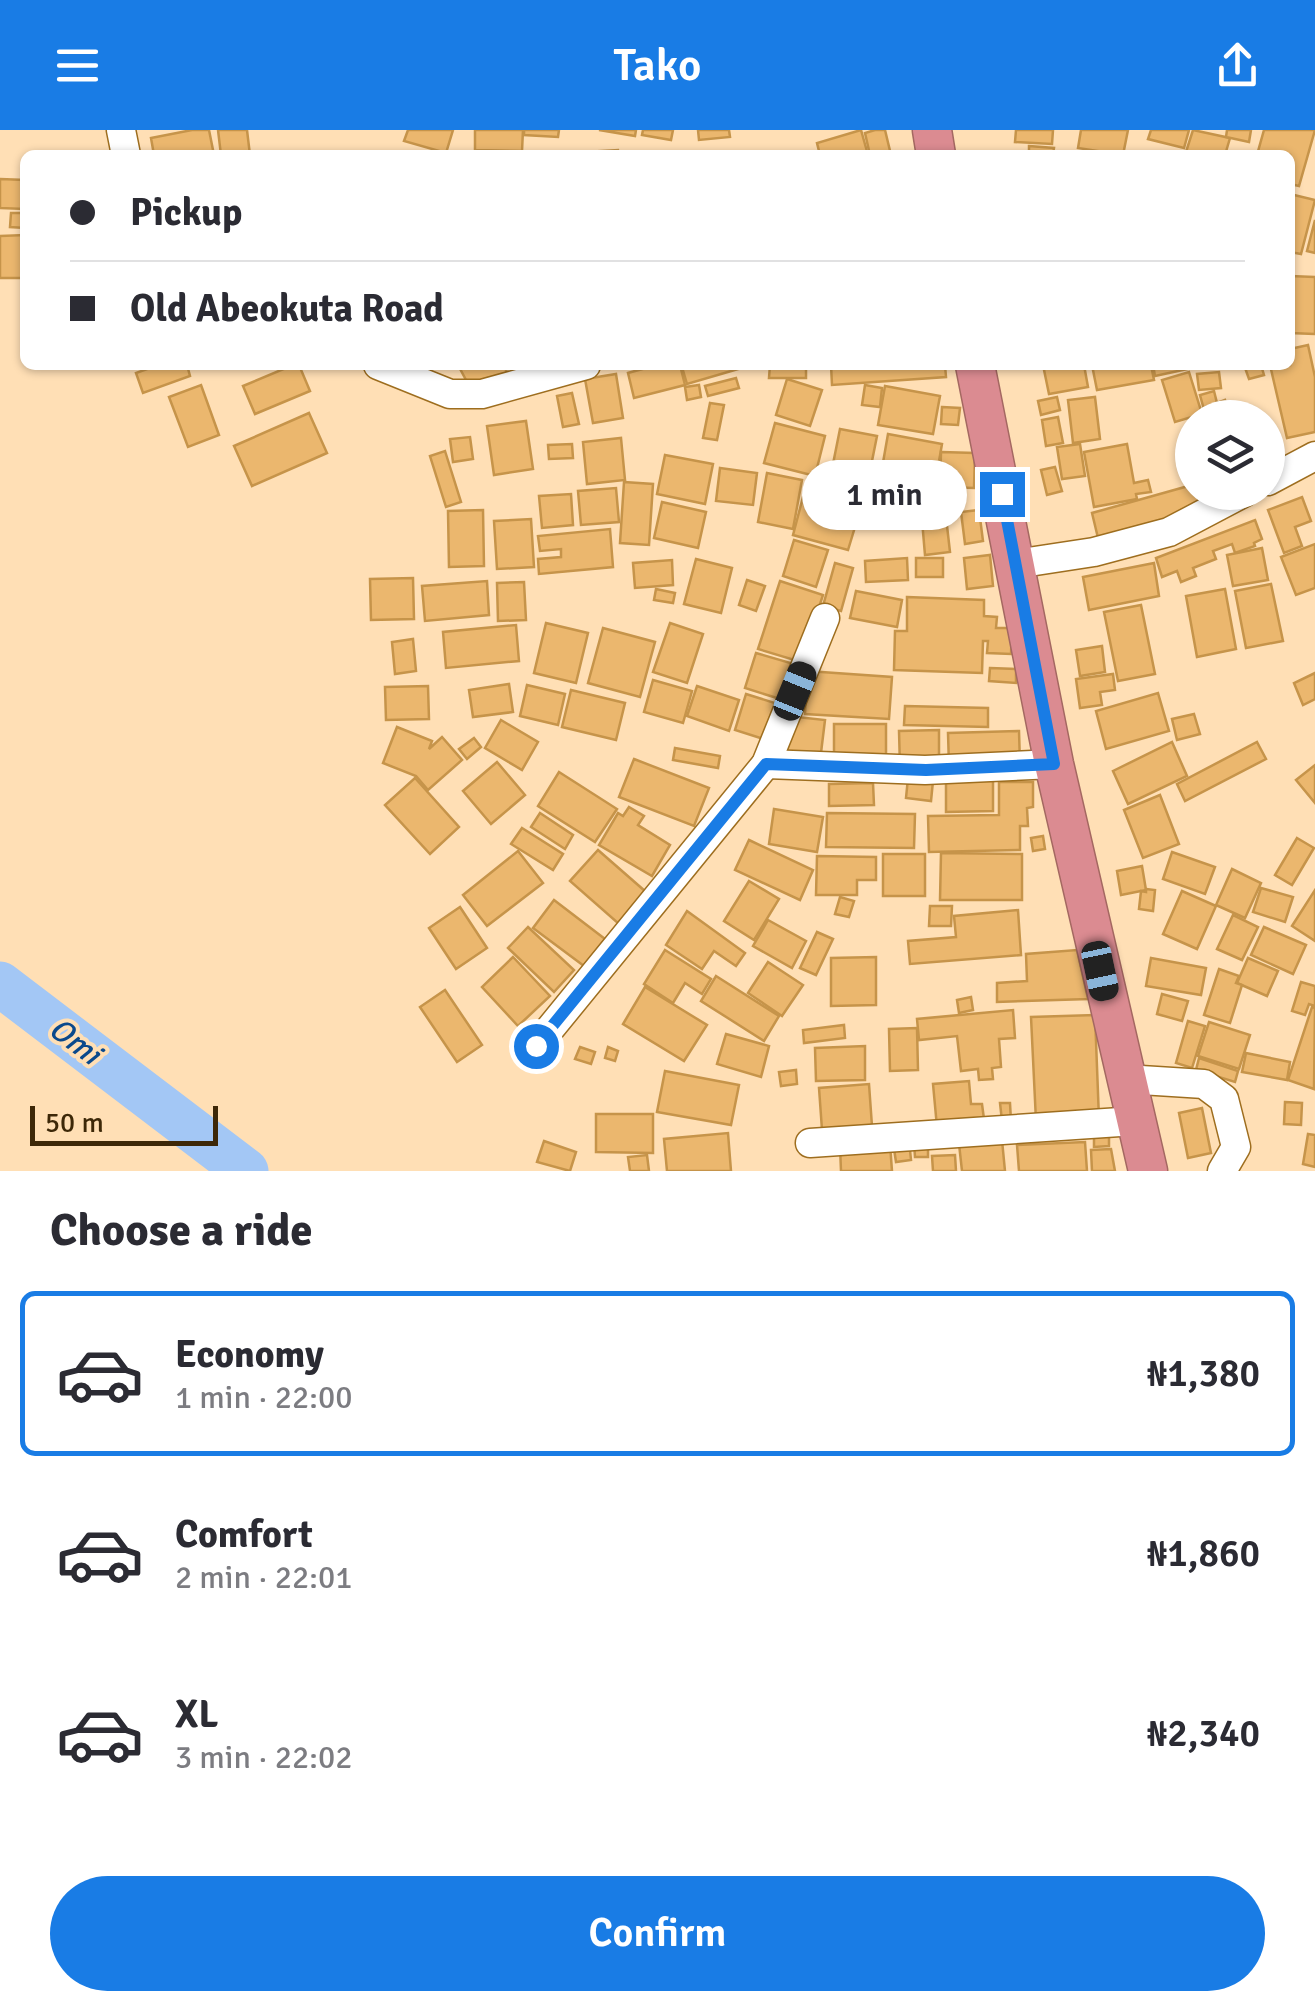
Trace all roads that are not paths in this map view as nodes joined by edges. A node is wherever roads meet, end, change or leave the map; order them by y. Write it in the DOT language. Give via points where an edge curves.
graph roads {
  1 [pos="390,370"];
  2 [pos="568,370"];
  3 [pos="976,370"];
  4 [pos="1315,456"];
  5 [pos="1285,472"];
  6 [pos="1211,510"];
  7 [pos="1016,564"];
  8 [pos="824,618"];
  9 [pos="766,764"];
  10 [pos="1054,764"];
  11 [pos="536,1046"];
  12 [pos="1125,1079"];
  13 [pos="1135,1121"];
  14 [pos="810,1143"];
  15 [pos="1148,1171"];
  16 [pos="1222,1171"];
  1 -- 2 [label="street" via="450,394 482,394"];
  3 -- 7 [label="highway"];
  4 -- 5 [label="street"];
  6 -- 7 [label="street" via="1169,532"];
  7 -- 10 [label="highway"];
  8 -- 9 [label="street"];
  9 -- 10 [label="street" via="926,770"];
  9 -- 11 [label="street"];
  10 -- 12 [label="highway"];
  12 -- 13 [label="highway"];
  12 -- 16 [label="street" via="1204,1084 1224,1099 1236,1147"];
  13 -- 14 [label="street"];
  13 -- 15 [label="highway"];
}
